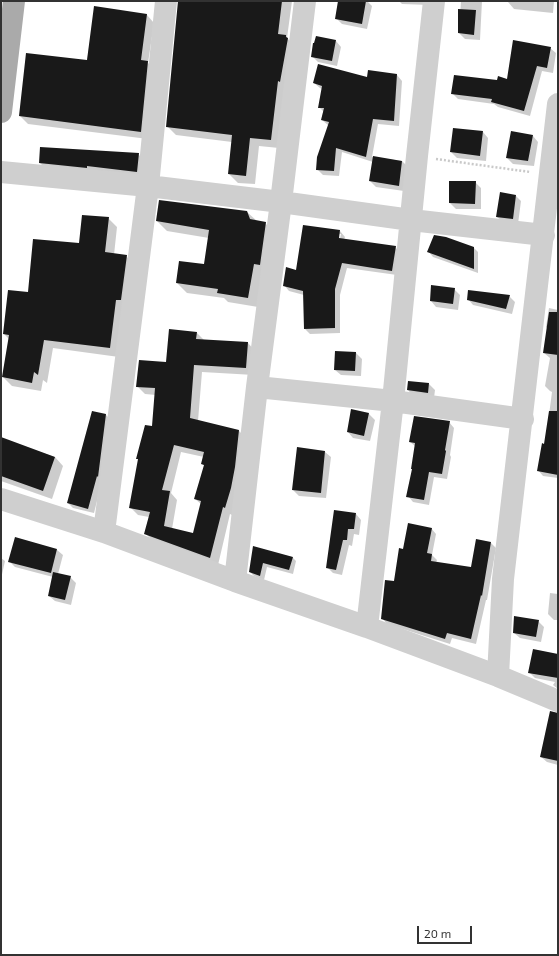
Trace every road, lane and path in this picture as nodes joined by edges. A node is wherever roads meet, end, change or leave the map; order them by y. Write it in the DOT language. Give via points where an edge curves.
graph roads {
  1 [pos="14,1"];
  2 [pos="166,1"];
  3 [pos="305,1"];
  4 [pos="434,1"];
  5 [pos="558,104"];
  6 [pos="1,112"];
  7 [pos="417,156"];
  8 [pos="1,172"];
  9 [pos="550,174"];
  10 [pos="148,186"];
  11 [pos="281,202"];
  12 [pos="411,220"];
  13 [pos="544,235"];
  14 [pos="257,388"];
  15 [pos="393,401"];
  16 [pos="523,419"];
  17 [pos="1,499"];
  18 [pos="104,532"];
  19 [pos="235,581"];
  20 [pos="367,627"];
  21 [pos="498,676"];
  22 [pos="558,701"];
  1 -- 6 [label="main road"];
  2 -- 10 [label="street"];
  3 -- 11 [label="street"];
  4 -- 7 [label="street"];
  5 -- 9 [label="street"];
  7 -- 9 [label="path"];
  7 -- 12 [label="street"];
  8 -- 10 [label="street"];
  9 -- 13 [label="street"];
  10 -- 11 [label="street"];
  10 -- 18 [label="street"];
  11 -- 12 [label="street"];
  11 -- 14 [label="street"];
  12 -- 13 [label="street"];
  12 -- 15 [label="street"];
  13 -- 16 [label="street"];
  14 -- 15 [label="street"];
  14 -- 19 [label="street"];
  15 -- 16 [label="street"];
  15 -- 20 [label="street"];
  16 -- 21 [label="street" via="503,578"];
  17 -- 18 [label="street"];
  18 -- 19 [label="street"];
  19 -- 20 [label="street"];
  20 -- 21 [label="street"];
  21 -- 22 [label="street"];
}
